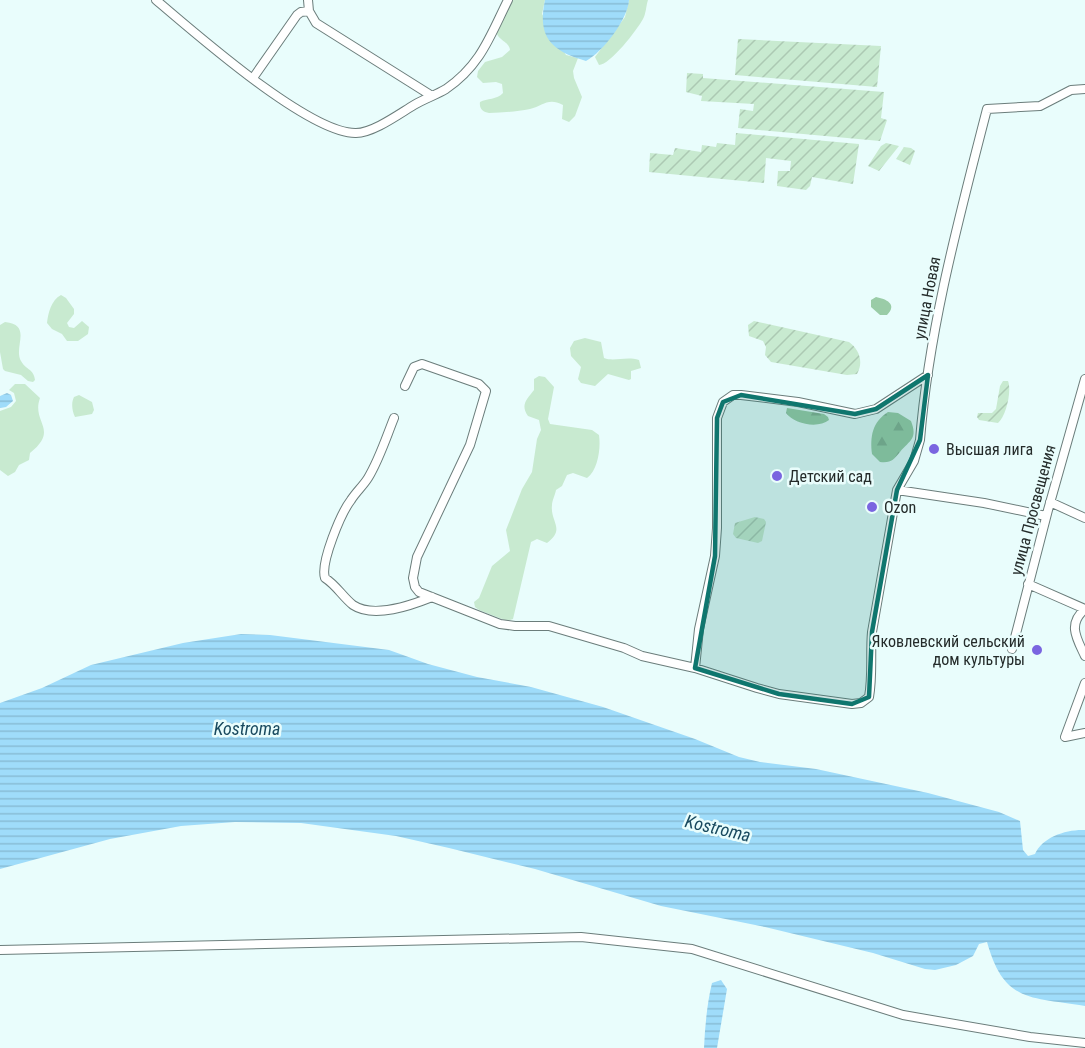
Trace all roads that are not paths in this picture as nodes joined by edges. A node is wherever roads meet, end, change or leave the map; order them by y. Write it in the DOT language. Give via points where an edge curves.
graph roads {
  1 [pos="156,0"];
  2 [pos="308,0"];
  3 [pos="508,0"];
  4 [pos="309,11"];
  5 [pos="253,78"];
  6 [pos="1085,89"];
  7 [pos="432,96"];
  8 [pos="928,375"];
  9 [pos="1085,379"];
  10 [pos="405,386"];
  11 [pos="394,418"];
  12 [pos="897,490"];
  13 [pos="1050,502"];
  14 [pos="1046,516"];
  15 [pos="1085,518"];
  16 [pos="1028,584"];
  17 [pos="432,597"];
  18 [pos="1085,609"];
  19 [pos="1012,649"];
  20 [pos="1085,656"];
  21 [pos="694,668"];
  22 [pos="1085,683"];
  23 [pos="1085,733"];
  24 [pos="0,950"];
  25 [pos="1085,1043"];
  1 -- 5 [label="street"];
  2 -- 4 [label="street"];
  3 -- 7 [label="street" via="476,61 460,78"];
  4 -- 5 [label="street" via="297,15"];
  4 -- 7 [label="street" via="322,28"];
  5 -- 7 [label="street" via="328,126 354,133 383,123"];
  6 -- 8 [label="street, улица Новая" via="1071,90 1034,108 987,109 960,212"];
  8 -- 12 [label="street, улица Новая" via="920,440"];
  8 -- 21 [label="street" via="876,409 855,414 733,394 723,402 717,418 715,556"];
  9 -- 13 [label="street, улица Просвещения"];
  10 -- 17 [label="street" via="414,367 422,364 479,384 486,391 470,445 417,557 415,587"];
  11 -- 17 [label="street" via="368,480 350,500 342,517 323,573 357,607 387,610"];
  12 -- 14 [label="street"];
  12 -- 21 [label="street, улица Новая" via="870,650 873,678 866,700 843,703 779,693"];
  13 -- 14 [label="street, улица Просвещения"];
  13 -- 15 [label="street"];
  14 -- 16 [label="street, улица Просвещения"];
  16 -- 18 [label="street"];
  16 -- 19 [label="street, улица Просвещения"];
  17 -- 21 [label="street" via="500,624 549,626"];
  18 -- 20 [label="street" via="1077,616 1075,630"];
  22 -- 23 [label="street" via="1065,737"];
  24 -- 25 [label="street" via="581,937 692,949 903,1015"];
}
